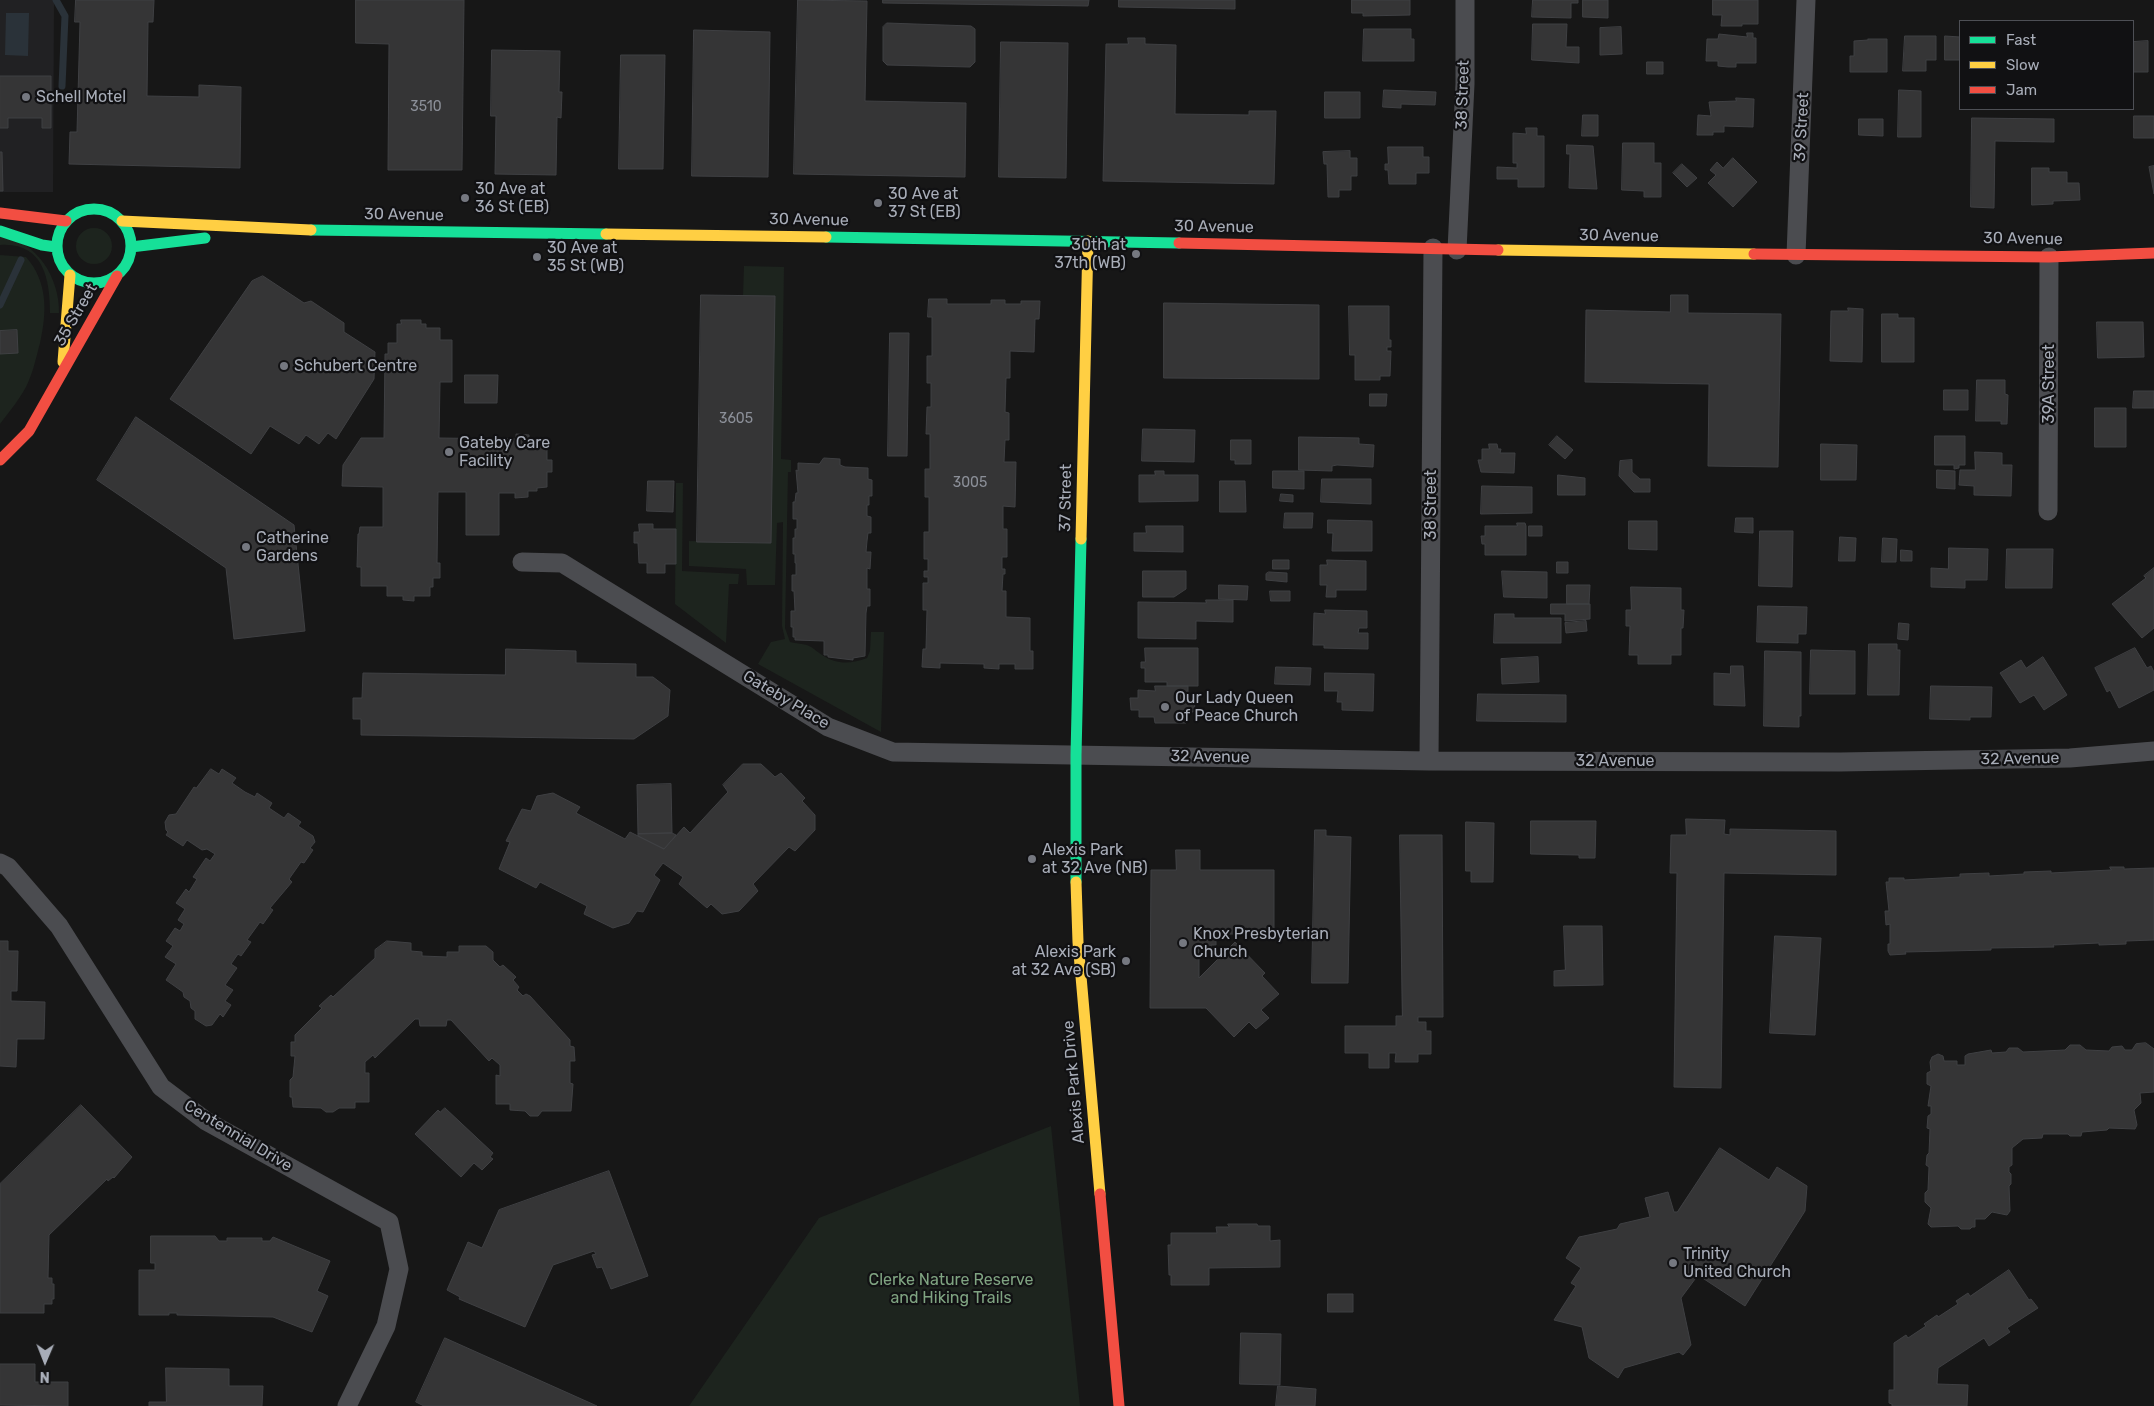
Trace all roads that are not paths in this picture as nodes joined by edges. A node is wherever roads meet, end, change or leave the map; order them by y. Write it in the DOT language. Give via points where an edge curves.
graph roads {
  1 [pos="1465,0"];
  2 [pos="1806,0"];
  3 [pos="0,213"];
  4 [pos="66,221"];
  5 [pos="122,221"];
  6 [pos="273,230"];
  7 [pos="0,231"];
  8 [pos="1088,241"];
  9 [pos="131,247"];
  10 [pos="56,248"];
  11 [pos="1433,248"];
  12 [pos="1457,250"];
  13 [pos="2154,252"];
  14 [pos="1796,255"];
  15 [pos="2049,257"];
  16 [pos="70,276"];
  17 [pos="117,276"];
  18 [pos="63,370"];
  19 [pos="0,460"];
  20 [pos="2048,511"];
  21 [pos="522,562"];
  22 [pos="2154,751"];
  23 [pos="1076,755"];
  24 [pos="1429,761"];
  25 [pos="0,863"];
  26 [pos="347,1406"];
  27 [pos="1118,1406"];
  1 -- 12 [label="street, 38 Street" via="1465,84"];
  2 -- 14 [label="street, 39 Street"];
  3 -- 4 [label="street"];
  4 -- 5 [label="street" via="84,209 97,208"];
  4 -- 10 [label="street" via="59,232"];
  5 -- 6 [label="street, 30 Avenue"];
  5 -- 9 [label="street" via="128,229"];
  6 -- 8 [label="street, 30 Avenue"];
  6 -- 9 [label="street, 30 Avenue"];
  7 -- 10 [label="street" via="43,248"];
  8 -- 11 [label="street, 30 Avenue"];
  8 -- 23 [label="street, 37 Street"];
  9 -- 17 [label="street" via="126,266"];
  10 -- 16 [label="street" via="61,266"];
  11 -- 12 [label="street, 30 Avenue"];
  11 -- 24 [label="street, 38 Street"];
  12 -- 14 [label="street, 30 Avenue"];
  13 -- 15 [label="street, 30 Avenue"];
  14 -- 15 [label="street, 30 Avenue"];
  15 -- 20 [label="street, 39A Street"];
  16 -- 17 [label="street" via="82,282 101,283"];
  16 -- 18 [label="street, 35 Street"];
  17 -- 18 [label="street, 35 Street"];
  18 -- 19 [label="street, 35 Street" via="29,430"];
  21 -- 23 [label="street, Gateby Place" via="562,563 828,727 893,752"];
  22 -- 24 [label="street, 32 Avenue" via="2070,758 1850,762"];
  23 -- 24 [label="street, 32 Avenue"];
  23 -- 27 [label="street, Alexis Park Drive" via="1078,942"];
  25 -- 26 [label="street, Centennial Drive" via="8,866 59,926 161,1087 206,1121 389,1222 399,1269 386,1326"];
}
